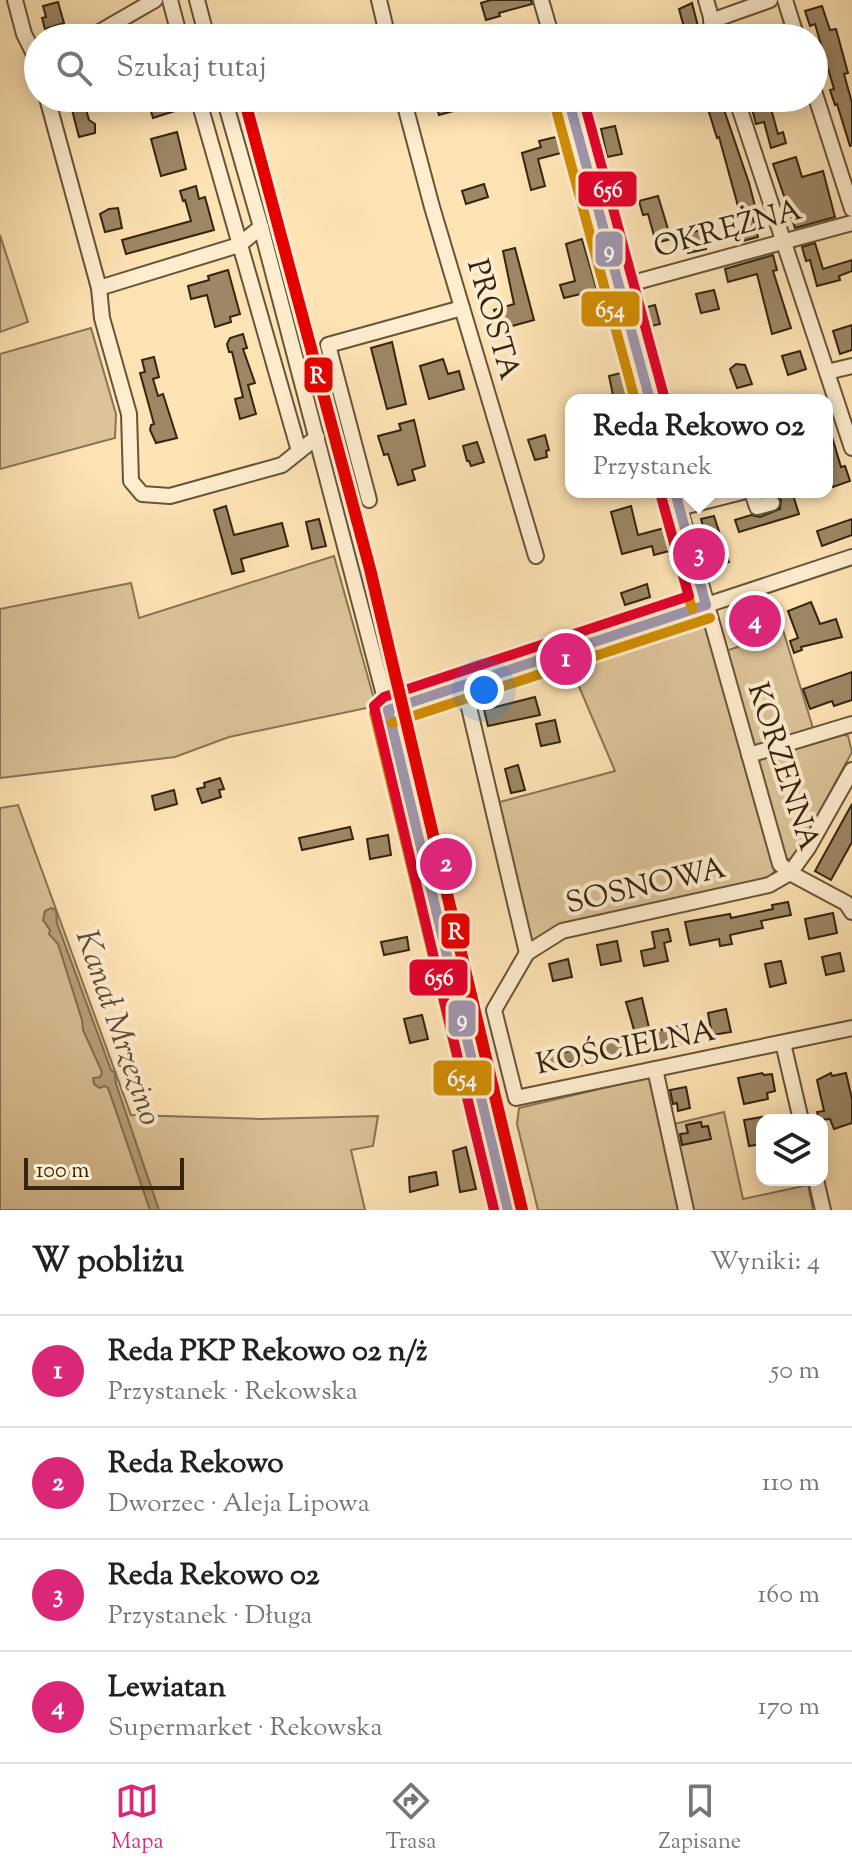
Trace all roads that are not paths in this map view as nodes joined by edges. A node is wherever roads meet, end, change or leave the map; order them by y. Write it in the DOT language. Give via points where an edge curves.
graph roads {
  1 [pos="15,0"];
  2 [pos="155,0"];
  3 [pos="170,0"];
  4 [pos="197,0"];
  5 [pos="379,0"];
  6 [pos="541,0"];
  7 [pos="706,0"];
  8 [pos="770,0"];
  9 [pos="785,0"];
  10 [pos="711,21"];
  11 [pos="113,24"];
  12 [pos="176,24"];
  13 [pos="203,24"];
  14 [pos="385,24"];
  15 [pos="548,24"];
  16 [pos="712,24"];
  17 [pos="793,24"];
  18 [pos="24,34"];
  19 [pos="51,112"];
  20 [pos="202,112"];
  21 [pos="228,112"];
  22 [pos="407,112"];
  23 [pos="572,112"];
  24 [pos="740,112"];
  25 [pos="821,112"];
  26 [pos="852,209"];
  27 [pos="852,223"];
  28 [pos="261,227"];
  29 [pos="782,243"];
  30 [pos="239,245"];
  31 [pos="618,287"];
  32 [pos="99,288"];
  33 [pos="462,308"];
  34 [pos="852,366"];
  35 [pos="827,372"];
  36 [pos="302,389"];
  37 [pos="283,394"];
  38 [pos="648,394"];
  39 [pos="317,437"];
  40 [pos="852,448"];
  41 [pos="299,451"];
  42 [pos="676,498"];
  43 [pos="718,498"];
  44 [pos="754,498"];
  45 [pos="369,500"];
  46 [pos="772,503"];
  47 [pos="679,508"];
  48 [pos="536,556"];
  49 [pos="852,557"];
  50 [pos="706,605"];
  51 [pos="464,686"];
  52 [pos="388,710"];
  53 [pos="852,724"];
  54 [pos="749,755"];
  55 [pos="852,770"];
  56 [pos="790,873"];
  57 [pos="852,912"];
  58 [pos="527,953"];
  59 [pos="852,1028"];
  60 [pos="783,1043"];
  61 [pos="655,1069"];
  62 [pos="800,1114"];
  63 [pos="817,1186"];
  64 [pos="508,1210"];
  65 [pos="686,1210"];
  66 [pos="823,1210"];
  1 -- 18 [label="street"];
  2 -- 11 [label="street"];
  3 -- 12 [label="street"];
  4 -- 13 [label="street"];
  5 -- 14 [label="street"];
  6 -- 15 [label="street"];
  7 -- 10 [label="street"];
  8 -- 10 [label="street"];
  9 -- 17 [label="street"];
  10 -- 16 [label="street"];
  19 -- 32 [label="street"];
  20 -- 30 [label="street"];
  21 -- 28 [label="street"];
  22 -- 33 [label="street, PROSTA"];
  23 -- 31 [label="street"];
  24 -- 29 [label="street"];
  25 -- 26 [label="street"];
  27 -- 29 [label="street, OKRĘŻNA"];
  28 -- 30 [label="street"];
  28 -- 36 [label="street"];
  29 -- 31 [label="street, OKRĘŻNA"];
  29 -- 35 [label="street"];
  30 -- 32 [label="street"];
  30 -- 37 [label="street"];
  31 -- 38 [label="street"];
  32 -- 41 [label="street" via="102,318 129,414 131,481 142,494 170,496 282,465"];
  33 -- 45 [label="street" via="328,345"];
  33 -- 48 [label="street, PROSTA"];
  34 -- 35 [label="street"];
  35 -- 40 [label="street"];
  36 -- 37 [label="street"];
  36 -- 39 [label="street"];
  37 -- 41 [label="street"];
  39 -- 41 [label="street"];
  39 -- 52 [label="street"];
  42 -- 47 [label="street, KORZENNA"];
  43 -- 47 [label="street"];
  44 -- 46 [label="street" via="757,507"];
  47 -- 50 [label="street, KORZENNA"];
  49 -- 50 [label="street"];
  50 -- 51 [label="street"];
  50 -- 54 [label="street, KORZENNA"];
  51 -- 52 [label="street"];
  51 -- 58 [label="street"];
  52 -- 64 [label="street"];
  53 -- 54 [label="street"];
  54 -- 56 [label="street, KORZENNA" via="780,864"];
  55 -- 56 [label="street"];
  56 -- 57 [label="street, KORZENNA" via="846,903"];
  56 -- 58 [label="street, SOSNOWA" via="769,885 562,931"];
  58 -- 61 [label="street, KOŚCIELNA" via="494,1010 516,1098"];
  59 -- 60 [label="street, KOŚCIELNA"];
  60 -- 61 [label="street, KOŚCIELNA"];
  60 -- 62 [label="street"];
  61 -- 65 [label="street"];
  63 -- 66 [label="street"];
}
